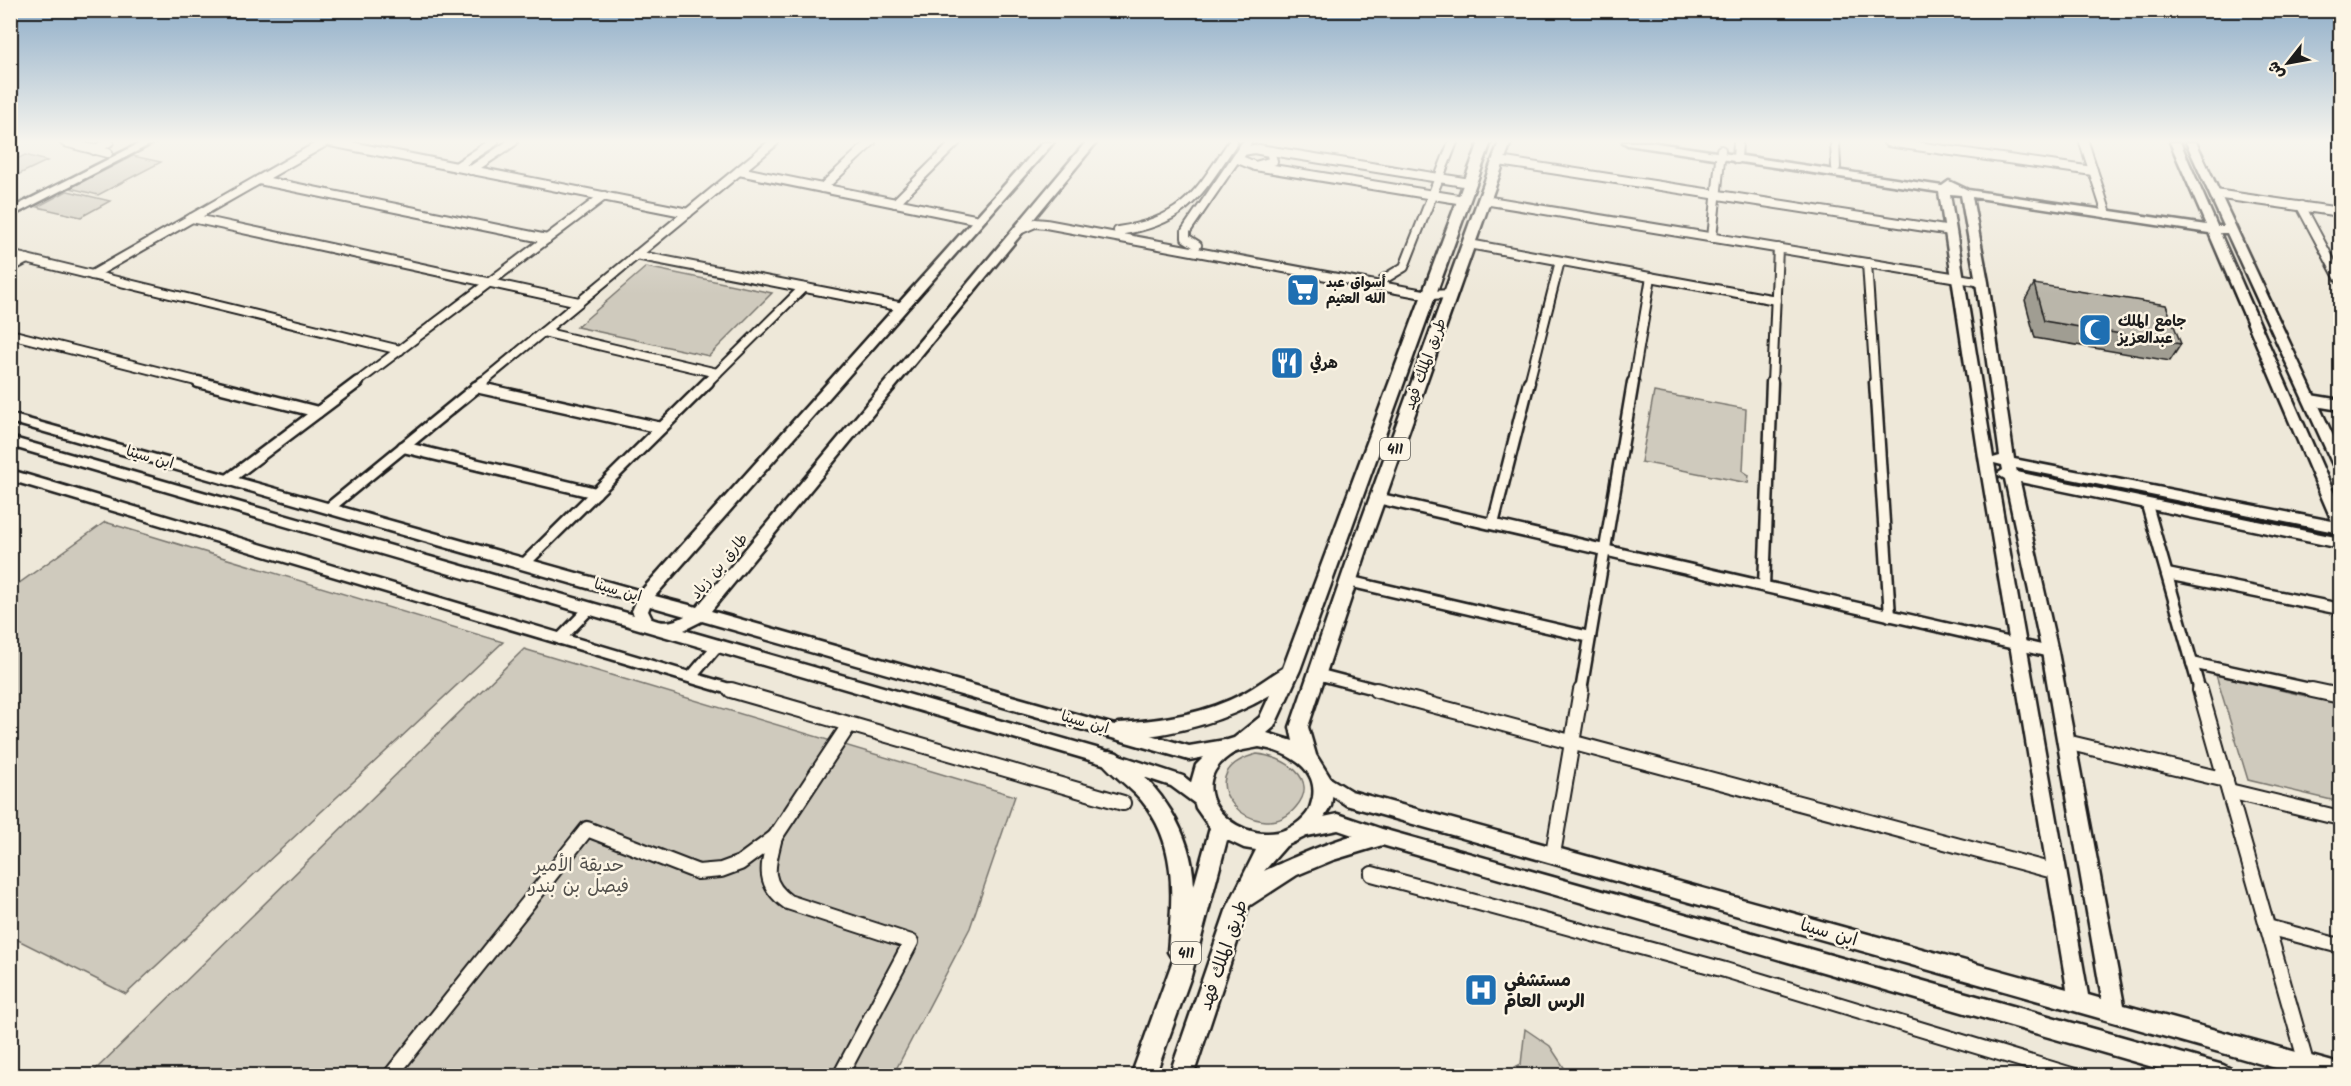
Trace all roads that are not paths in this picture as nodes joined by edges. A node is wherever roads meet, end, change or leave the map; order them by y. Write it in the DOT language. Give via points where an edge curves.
graph roads {
  1 [pos="28,193"];
  2 [pos="51,193"];
  3 [pos="237,193"];
  4 [pos="322,193"];
  5 [pos="587,193"];
  6 [pos="713,193"];
  7 [pos="845,193"];
  8 [pos="905,193"];
  9 [pos="1004,193"];
  10 [pos="1050,193"];
  11 [pos="1197,193"];
  12 [pos="1213,193"];
  13 [pos="1416,193"];
  14 [pos="1467,193"];
  15 [pos="1487,193"];
  16 [pos="1701,193"];
  17 [pos="1948,193"];
  18 [pos="1966,193"];
  19 [pos="1985,193"];
  20 [pos="2100,193"];
  21 [pos="2198,193"];
  22 [pos="2215,194"];
  23 [pos="1430,195"];
  24 [pos="1716,195"];
  25 [pos="604,196"];
  26 [pos="1464,200"];
  27 [pos="1484,200"];
  28 [pos="10,203"];
  29 [pos="895,203"];
  30 [pos="2301,206"];
  31 [pos="1038,207"];
  32 [pos="2106,211"];
  33 [pos="2340,212"];
  34 [pos="688,213"];
  35 [pos="10,214"];
  36 [pos="192,218"];
  37 [pos="980,220"];
  38 [pos="2213,227"];
  39 [pos="2230,229"];
  40 [pos="1019,230"];
  41 [pos="1118,231"];
  42 [pos="1951,231"];
  43 [pos="547,238"];
  44 [pos="1712,238"];
  45 [pos="1469,244"];
  46 [pos="1197,245"];
  47 [pos="1778,248"];
  48 [pos="10,255"];
  49 [pos="636,255"];
  50 [pos="27,259"];
  51 [pos="1560,261"];
  52 [pos="1868,263"];
  53 [pos="10,268"];
  54 [pos="92,275"];
  55 [pos="1651,277"];
  56 [pos="1959,278"];
  57 [pos="1384,279"];
  58 [pos="2340,279"];
  59 [pos="1982,282"];
  60 [pos="489,283"];
  61 [pos="804,288"];
  62 [pos="1430,291"];
  63 [pos="1451,294"];
  64 [pos="1776,300"];
  65 [pos="579,302"];
  66 [pos="903,307"];
  67 [pos="543,332"];
  68 [pos="10,334"];
  69 [pos="399,350"];
  70 [pos="717,373"];
  71 [pos="476,387"];
  72 [pos="2310,400"];
  73 [pos="2340,405"];
  74 [pos="318,412"];
  75 [pos="10,418"];
  76 [pos="661,428"];
  77 [pos="10,441"];
  78 [pos="403,447"];
  79 [pos="1988,464"];
  80 [pos="2340,465"];
  81 [pos="2009,469"];
  82 [pos="10,475"];
  83 [pos="229,479"];
  84 [pos="596,493"];
  85 [pos="1377,498"];
  86 [pos="2147,506"];
  87 [pos="329,508"];
  88 [pos="2340,523"];
  89 [pos="1493,524"];
  90 [pos="2340,528"];
  91 [pos="2340,543"];
  92 [pos="1605,549"];
  93 [pos="525,563"];
  94 [pos="2167,574"];
  95 [pos="1348,581"];
  96 [pos="1764,586"];
  97 [pos="645,597"];
  98 [pos="590,608"];
  99 [pos="2340,609"];
  100 [pos="701,613"];
  101 [pos="1890,616"];
  102 [pos="653,626"];
  103 [pos="1590,637"];
  104 [pos="560,639"];
  105 [pos="718,645"];
  106 [pos="2020,646"];
  107 [pos="2050,652"];
  108 [pos="2192,663"];
  109 [pos="1291,670"];
  110 [pos="1317,674"];
  111 [pos="691,677"];
  112 [pos="2340,696"];
  113 [pos="849,725"];
  114 [pos="1119,731"];
  115 [pos="1572,740"];
  116 [pos="2066,742"];
  117 [pos="1234,744"];
  118 [pos="1307,758"];
  119 [pos="1110,759"];
  120 [pos="1322,780"];
  121 [pos="2227,786"];
  122 [pos="1201,800"];
  123 [pos="1123,803"];
  124 [pos="2340,818"];
  125 [pos="1220,827"];
  126 [pos="1306,828"];
  127 [pos="775,837"];
  128 [pos="1382,837"];
  129 [pos="1278,841"];
  130 [pos="1553,854"];
  131 [pos="2057,872"];
  132 [pos="1372,874"];
  133 [pos="1238,908"];
  134 [pos="2267,927"];
  135 [pos="2340,946"];
  136 [pos="1180,976"];
  137 [pos="2079,1002"];
  138 [pos="2115,1012"];
  139 [pos="1194,1039"];
  140 [pos="2307,1066"];
  141 [pos="2340,1075"];
  142 [pos="390,1076"];
  143 [pos="840,1076"];
  144 [pos="1143,1076"];
  145 [pos="1181,1076"];
  146 [pos="1191,1076"];
  147 [pos="2075,1076"];
  148 [pos="2223,1076"];
  1 -- 28 [label="street"];
  2 -- 35 [label="street"];
  3 -- 36 [label="street"];
  4 -- 43 [label="street"];
  5 -- 25 [label="street"];
  6 -- 34 [label="street"];
  7 -- 29 [label="street"];
  8 -- 29 [label="street"];
  9 -- 37 [label="street"];
  10 -- 31 [label="street, طارق بن زياد"];
  11 -- 41 [label="street" via="1188,206 1154,224"];
  12 -- 46 [label="street" via="1186,231 1186,237"];
  13 -- 23 [label="street"];
  14 -- 26 [label="main road, طريق الملك فهد / 411"];
  15 -- 27 [label="main road, طريق الملك فهد / 411"];
  16 -- 24 [label="street"];
  17 -- 42 [label="street"];
  18 -- 32 [label="street"];
  18 -- 59 [label="street"];
  19 -- 32 [label="street"];
  20 -- 32 [label="street"];
  21 -- 38 [label="street"];
  22 -- 30 [label="street"];
  22 -- 39 [label="street"];
  23 -- 26 [label="street"];
  23 -- 57 [label="street" via="1404,267"];
  24 -- 42 [label="street"];
  24 -- 44 [label="street"];
  25 -- 34 [label="street"];
  25 -- 43 [label="street"];
  26 -- 62 [label="main road, طريق الملك فهد / 411"];
  27 -- 44 [label="street"];
  27 -- 45 [label="main road, طريق الملك فهد / 411"];
  29 -- 37 [label="street"];
  30 -- 33 [label="street"];
  30 -- 58 [label="street"];
  31 -- 40 [label="street, طارق بن زياد"];
  31 -- 41 [label="street" via="1047,218"];
  32 -- 38 [label="street"];
  34 -- 49 [label="street"];
  36 -- 54 [label="street"];
  36 -- 60 [label="street"];
  37 -- 66 [label="street"];
  38 -- 39 [label="street"];
  38 -- 88 [label="street"];
  39 -- 72 [label="street"];
  40 -- 62 [label="street" via="1035,223 1046,224"];
  40 -- 100 [label="street, طارق بن زياد"];
  41 -- 46 [label="street"];
  42 -- 56 [label="street"];
  43 -- 60 [label="street"];
  44 -- 47 [label="street"];
  45 -- 51 [label="street"];
  45 -- 63 [label="main road, طريق الملك فهد / 411"];
  46 -- 57 [label="street"];
  47 -- 52 [label="street"];
  47 -- 64 [label="street"];
  48 -- 50 [label="street"];
  49 -- 61 [label="street"];
  49 -- 65 [label="street"];
  50 -- 53 [label="street"];
  50 -- 54 [label="street"];
  51 -- 55 [label="street"];
  51 -- 89 [label="street"];
  52 -- 56 [label="street"];
  52 -- 101 [label="street"];
  54 -- 69 [label="street"];
  55 -- 64 [label="street"];
  55 -- 92 [label="street"];
  56 -- 59 [label="street"];
  56 -- 79 [label="street"];
  57 -- 62 [label="street"];
  59 -- 81 [label="street"];
  60 -- 65 [label="street"];
  60 -- 69 [label="street"];
  61 -- 66 [label="street"];
  61 -- 70 [label="street"];
  62 -- 63 [label="street"];
  62 -- 109 [label="main road, طريق الملك فهد / 411"];
  63 -- 85 [label="main road, طريق الملك فهد / 411"];
  64 -- 96 [label="street"];
  65 -- 67 [label="street"];
  66 -- 97 [label="street"];
  67 -- 70 [label="street"];
  67 -- 71 [label="street"];
  68 -- 74 [label="street"];
  69 -- 74 [label="street"];
  70 -- 76 [label="street"];
  71 -- 76 [label="street"];
  71 -- 78 [label="street"];
  72 -- 73 [label="street"];
  72 -- 80 [label="street"];
  74 -- 83 [label="street"];
  75 -- 83 [label="street, ابن سينا"];
  76 -- 84 [label="street"];
  77 -- 98 [label="street, ابن سينا"];
  78 -- 84 [label="street"];
  78 -- 87 [label="street"];
  79 -- 81 [label="street"];
  79 -- 106 [label="street"];
  81 -- 86 [label="street"];
  81 -- 90 [label="street"];
  81 -- 107 [label="street"];
  82 -- 104 [label="street"];
  83 -- 87 [label="street, ابن سينا"];
  84 -- 93 [label="street"];
  85 -- 89 [label="street"];
  85 -- 95 [label="main road, طريق الملك فهد / 411"];
  86 -- 91 [label="street"];
  86 -- 94 [label="street"];
  87 -- 93 [label="street, ابن سينا"];
  89 -- 92 [label="street"];
  92 -- 96 [label="street"];
  92 -- 103 [label="street"];
  93 -- 97 [label="street, ابن سينا"];
  94 -- 99 [label="street"];
  94 -- 108 [label="street"];
  95 -- 103 [label="street"];
  95 -- 110 [label="main road, طريق الملك فهد / 411"];
  96 -- 101 [label="street"];
  97 -- 100 [label="street, ابن سينا"];
  97 -- 102 [label="street" via="640,611"];
  98 -- 102 [label="street, ابن سينا"];
  98 -- 104 [label="street"];
  100 -- 102 [label="street, طارق بن زياد" via="673,628"];
  100 -- 114 [label="street, ابن سينا"];
  101 -- 106 [label="street"];
  102 -- 105 [label="street, ابن سينا"];
  103 -- 115 [label="street"];
  104 -- 111 [label="street"];
  105 -- 111 [label="street"];
  105 -- 119 [label="street, ابن سينا"];
  106 -- 107 [label="street"];
  106 -- 131 [label="street"];
  107 -- 116 [label="street"];
  108 -- 112 [label="street"];
  108 -- 121 [label="street"];
  109 -- 114 [label="main road" via="1270,687 1212,716 1167,729"];
  109 -- 117 [label="main road, طريق الملك فهد / 411" via="1267,722"];
  110 -- 115 [label="street"];
  110 -- 118 [label="main road, طريق الملك فهد / 411" via="1299,727"];
  111 -- 113 [label="street"];
  113 -- 123 [label="street"];
  113 -- 127 [label="street"];
  114 -- 117 [label="street, ابن سينا" via="1189,753"];
  115 -- 130 [label="street"];
  115 -- 131 [label="street"];
  116 -- 121 [label="street"];
  116 -- 138 [label="street"];
  117 -- 118 [label="main road, 411" via="1260,739 1277,741"];
  117 -- 122 [label="main road, 411" via="1212,757 1204,770"];
  118 -- 120 [label="main road, 411"];
  119 -- 122 [label="street, ابن سينا" via="1177,781"];
  119 -- 136 [label="main road" via="1133,774 1171,827 1183,881"];
  120 -- 126 [label="main road" via="1321,806"];
  120 -- 130 [label="street, ابن سينا" via="1346,797"];
  121 -- 124 [label="street"];
  121 -- 134 [label="street"];
  122 -- 125 [label="main road, 411"];
  125 -- 129 [label="main road, 411" via="1257,842"];
  125 -- 136 [label="main road, 411"];
  126 -- 128 [label="street, ابن سينا" via="1338,822"];
  126 -- 129 [label="main road, 411"];
  127 -- 142 [label="street" via="752,858 714,873 698,872 587,829"];
  127 -- 143 [label="street" via="768,864 768,879 775,895 911,942"];
  128 -- 133 [label="main road" via="1274,876 1254,887"];
  128 -- 148 [label="street, ابن سينا"];
  129 -- 133 [label="main road, طريق الملك فهد / 411" via="1259,860"];
  130 -- 137 [label="street, ابن سينا"];
  131 -- 137 [label="street"];
  132 -- 147 [label="street" via="1858,1007"];
  133 -- 139 [label="main road, طريق الملك فهد / 411"];
  134 -- 135 [label="street"];
  134 -- 140 [label="street"];
  136 -- 144 [label="main road, 411"];
  137 -- 138 [label="street, ابن سينا"];
  138 -- 140 [label="street, ابن سينا"];
  139 -- 145 [label="main road, طريق الملك فهد / 411"];
  139 -- 146 [label="main road"];
  140 -- 141 [label="street, ابن سينا"];
}
